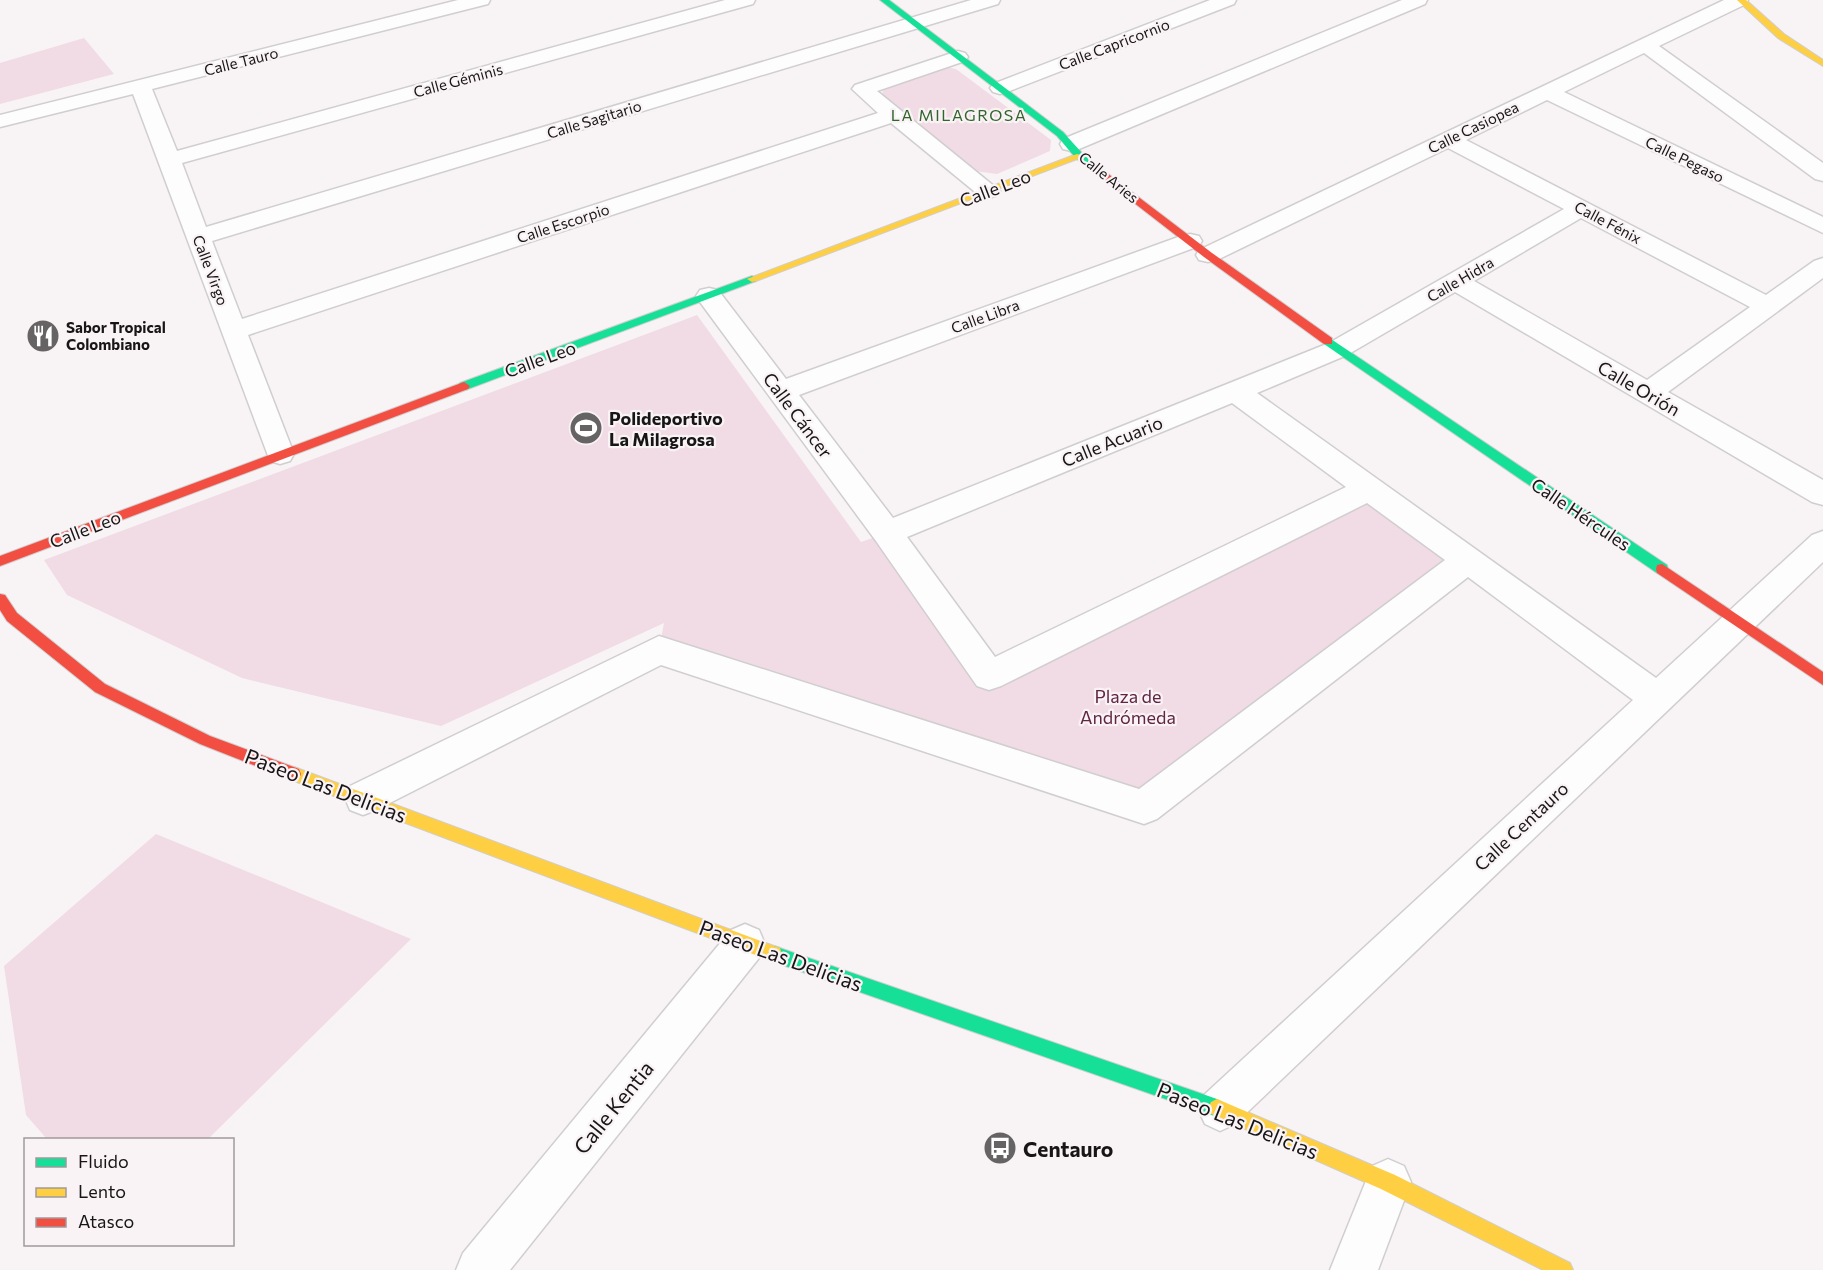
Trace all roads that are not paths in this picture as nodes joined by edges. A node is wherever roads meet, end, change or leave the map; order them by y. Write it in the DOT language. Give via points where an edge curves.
graph roads {
  1 [pos="481,0"];
  2 [pos="746,0"];
  3 [pos="884,0"];
  4 [pos="991,0"];
  5 [pos="1227,0"];
  6 [pos="1418,0"];
  7 [pos="1740,0"];
  8 [pos="914,23"];
  9 [pos="1644,44"];
  10 [pos="958,57"];
  11 [pos="1823,63"];
  12 [pos="141,86"];
  13 [pos="1000,88"];
  14 [pos="1547,92"];
  15 [pos="893,115"];
  16 [pos="0,121"];
  17 [pos="1449,139"];
  18 [pos="1076,150"];
  19 [pos="169,160"];
  20 [pos="1823,174"];
  21 [pos="988,191"];
  22 [pos="1582,208"];
  23 [pos="1823,226"];
  24 [pos="198,237"];
  25 [pos="1199,248"];
  26 [pos="1823,266"];
  27 [pos="1455,281"];
  28 [pos="710,296"];
  29 [pos="1768,306"];
  30 [pos="233,331"];
  31 [pos="1338,349"];
  32 [pos="1235,391"];
  33 [pos="780,392"];
  34 [pos="1648,393"];
  35 [pos="280,454"];
  36 [pos="1370,488"];
  37 [pos="1823,494"];
  38 [pos="886,533"];
  39 [pos="1823,543"];
  40 [pos="1468,560"];
  41 [pos="0,561"];
  42 [pos="0,599"];
  43 [pos="6,615"];
  44 [pos="1739,621"];
  45 [pos="1823,679"];
  46 [pos="1657,698"];
  47 [pos="363,798"];
  48 [pos="745,944"];
  49 [pos="1220,1109"];
  50 [pos="1388,1182"];
  51 [pos="480,1270"];
  52 [pos="1354,1270"];
  53 [pos="1563,1270"];
  1 -- 12 [label="street, Calle Tauro"];
  2 -- 19 [label="street, Calle Géminis"];
  3 -- 8 [label="street, Calle Aries"];
  4 -- 8 [label="street, Calle Sagitario"];
  5 -- 13 [label="street, Calle Capricornio"];
  6 -- 18 [label="street, Calle Leo"];
  7 -- 9 [label="street, Calle Casiopea"];
  7 -- 11 [label="street" via="1781,36"];
  8 -- 10 [label="street, Calle Aries"];
  8 -- 24 [label="street, Calle Sagitario"];
  9 -- 14 [label="street, Calle Casiopea"];
  9 -- 20 [label="street"];
  10 -- 13 [label="street, Calle Aries"];
  10 -- 15 [label="street" via="862,89"];
  12 -- 16 [label="street, Calle Tauro"];
  12 -- 19 [label="street, Calle Virgo"];
  13 -- 18 [label="street, Calle Aries"];
  14 -- 17 [label="street, Calle Casiopea"];
  14 -- 23 [label="street, Calle Pegaso"];
  15 -- 21 [label="street"];
  15 -- 30 [label="street, Calle Escorpio"];
  17 -- 22 [label="street, Calle Fénix"];
  17 -- 25 [label="street, Calle Casiopea"];
  18 -- 21 [label="street, Calle Leo"];
  18 -- 25 [label="street, Calle Aries"];
  19 -- 24 [label="street, Calle Virgo"];
  21 -- 28 [label="street, Calle Leo"];
  22 -- 27 [label="street, Calle Hidra"];
  22 -- 29 [label="street, Calle Fénix"];
  24 -- 30 [label="street, Calle Virgo"];
  25 -- 31 [label="street, Calle Aries"];
  25 -- 33 [label="street, Calle Libra"];
  26 -- 29 [label="street"];
  27 -- 31 [label="street, Calle Hidra"];
  27 -- 34 [label="street, Calle Orión"];
  28 -- 33 [label="street, Calle Cáncer"];
  28 -- 35 [label="street, Calle Leo"];
  29 -- 34 [label="street"];
  30 -- 35 [label="street, Calle Virgo"];
  31 -- 32 [label="street, Calle Acuario"];
  31 -- 44 [label="street, Calle Hércules"];
  32 -- 36 [label="street"];
  32 -- 38 [label="street, Calle Acuario"];
  33 -- 38 [label="street, Calle Cáncer"];
  34 -- 37 [label="street, Calle Orión"];
  35 -- 41 [label="street, Calle Leo"];
  36 -- 38 [label="street" via="989,676"];
  36 -- 40 [label="street"];
  39 -- 44 [label="street, Calle Centauro"];
  40 -- 46 [label="street"];
  40 -- 47 [label="street" via="1144,807 659,650"];
  42 -- 43 [label="street, Paseo Las Delicias"];
  43 -- 47 [label="street, Paseo Las Delicias" via="100,688 205,740"];
  44 -- 45 [label="street, Calle Hércules"];
  44 -- 46 [label="street, Calle Centauro"];
  46 -- 49 [label="street, Calle Centauro"];
  47 -- 48 [label="street, Paseo Las Delicias"];
  48 -- 49 [label="street, Paseo Las Delicias"];
  48 -- 51 [label="street, Calle Kentia"];
  49 -- 50 [label="street, Paseo Las Delicias"];
  50 -- 52 [label="street"];
  50 -- 53 [label="street, Paseo Las Delicias"];
}
